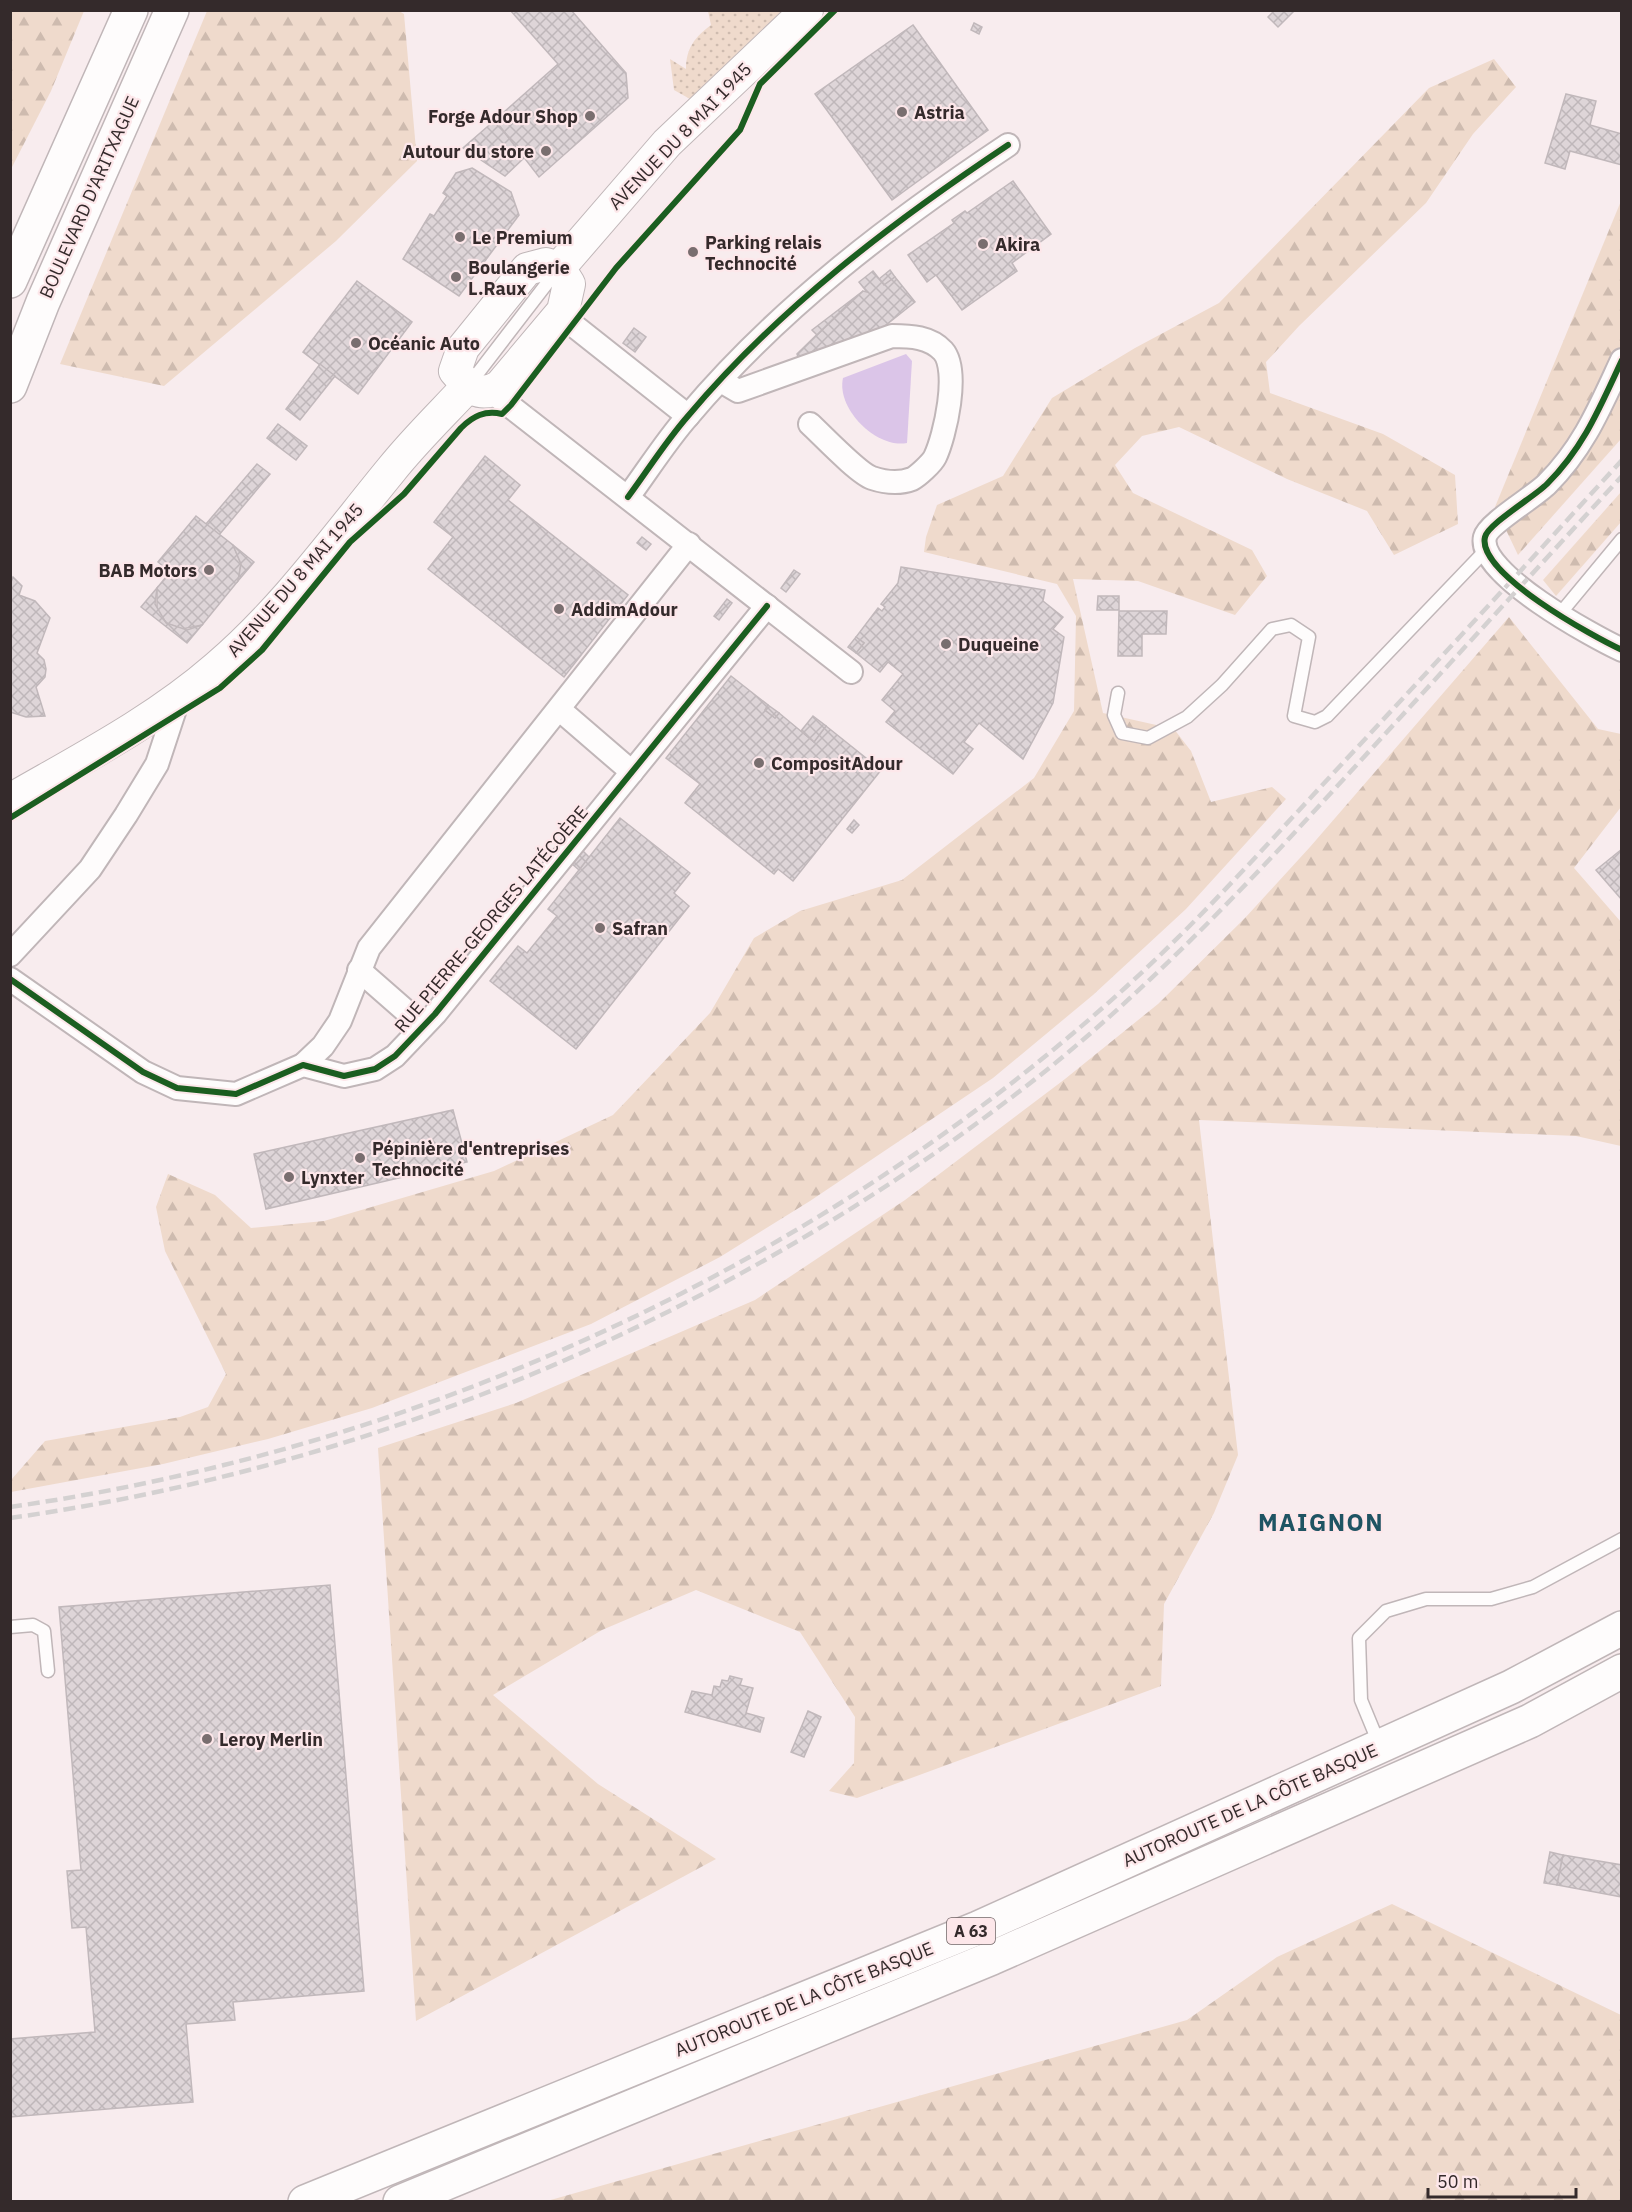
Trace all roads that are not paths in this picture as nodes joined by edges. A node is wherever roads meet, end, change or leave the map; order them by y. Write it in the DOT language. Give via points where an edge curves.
graph roads {
  1 [pos="131,10"];
  2 [pos="172,10"];
  3 [pos="807,10"];
  4 [pos="1008,145"];
  5 [pos="559,268"];
  6 [pos="10,281"];
  7 [pos="563,311"];
  8 [pos="1622,360"];
  9 [pos="721,381"];
  10 [pos="10,386"];
  11 [pos="480,389"];
  12 [pos="688,416"];
  13 [pos="810,424"];
  14 [pos="628,497"];
  15 [pos="1622,539"];
  16 [pos="689,544"];
  17 [pos="1486,550"];
  18 [pos="767,606"];
  19 [pos="1559,615"];
  20 [pos="1622,650"];
  21 [pos="851,672"];
  22 [pos="1118,693"];
  23 [pos="179,697"];
  24 [pos="560,710"];
  25 [pos="100,747"];
  26 [pos="632,772"];
  27 [pos="10,788"];
  28 [pos="10,800"];
  29 [pos="10,955"];
  30 [pos="359,970"];
  31 [pos="10,979"];
  32 [pos="423,1026"];
  33 [pos="303,1065"];
  34 [pos="1622,1539"];
  35 [pos="10,1627"];
  36 [pos="1622,1628"];
  37 [pos="48,1671"];
  38 [pos="1622,1671"];
  39 [pos="1380,1746"];
  40 [pos="305,2202"];
  41 [pos="400,2202"];
  1 -- 6 [label="main road, BOULEVARD D'ARITXAGUE"];
  2 -- 10 [label="main road, BOULEVARD D'ARITXAGUE"];
  3 -- 5 [label="main road, AVENUE DU 8 MAI 1945" via="668,143"];
  4 -- 9 [label="street" via="893,223 832,273"];
  5 -- 7 [label="main road" via="569,284"];
  5 -- 11 [label="main road" via="546,264 527,269 463,348 455,371"];
  7 -- 11 [label="main road, AVENUE DU 8 MAI 1945" via="500,386"];
  7 -- 12 [label="street" via="573,325"];
  8 -- 17 [label="street" via="1584,440 1533,498 1490,529 1484,538"];
  9 -- 12 [label="street"];
  9 -- 13 [label="street" via="738,391 892,336 931,341 945,352 952,373 948,406 934,458 913,478 890,482 869,477"];
  11 -- 14 [label="street"];
  11 -- 23 [label="main road, AVENUE DU 8 MAI 1945" via="393,467 250,637"];
  12 -- 14 [label="street"];
  14 -- 16 [label="street"];
  15 -- 19 [label="lane"];
  16 -- 18 [label="street"];
  16 -- 24 [label="street"];
  17 -- 19 [label="street" via="1518,585"];
  17 -- 22 [label="lane" via="1327,716 1316,722 1294,716 1309,637 1291,625 1272,629 1187,717 1148,738 1122,733 1114,715"];
  18 -- 21 [label="street"];
  18 -- 26 [label="street, RUE PIERRE-GEORGES LATÉCOÈRE"];
  19 -- 20 [label="street" via="1585,633"];
  23 -- 25 [label="main road, AVENUE DU 8 MAI 1945"];
  23 -- 29 [label="street" via="157,764 126,815 90,869"];
  24 -- 26 [label="street"];
  24 -- 30 [label="street" via="369,948"];
  25 -- 27 [label="main road, AVENUE DU 8 MAI 1945"];
  25 -- 28 [label="main road, AVENUE DU 8 MAI 1945"];
  26 -- 32 [label="street, RUE PIERRE-GEORGES LATÉCOÈRE"];
  30 -- 32 [label="street, RUE PIERRE-GEORGES LATÉCOÈRE"];
  30 -- 33 [label="street" via="340,1021 323,1046"];
  31 -- 33 [label="street" via="143,1072 177,1088 236,1094"];
  32 -- 33 [label="street, RUE PIERRE-GEORGES LATÉCOÈRE" via="395,1056 375,1069 344,1076"];
  34 -- 39 [label="lane" via="1533,1587 1491,1599 1426,1599 1386,1611 1359,1638 1361,1700"];
  35 -- 37 [label="lane" via="33,1625 44,1631"];
  36 -- 39 [label="main road, AUTOROUTE DE LA CÔTE BASQUE / A 63" via="1511,1687"];
  38 -- 41 [label="main road, AUTOROUTE DE LA CÔTE BASQUE / A 63" via="1530,1721 992,1958"];
  39 -- 40 [label="main road, AUTOROUTE DE LA CÔTE BASQUE / A 63" via="978,1928"];
}
